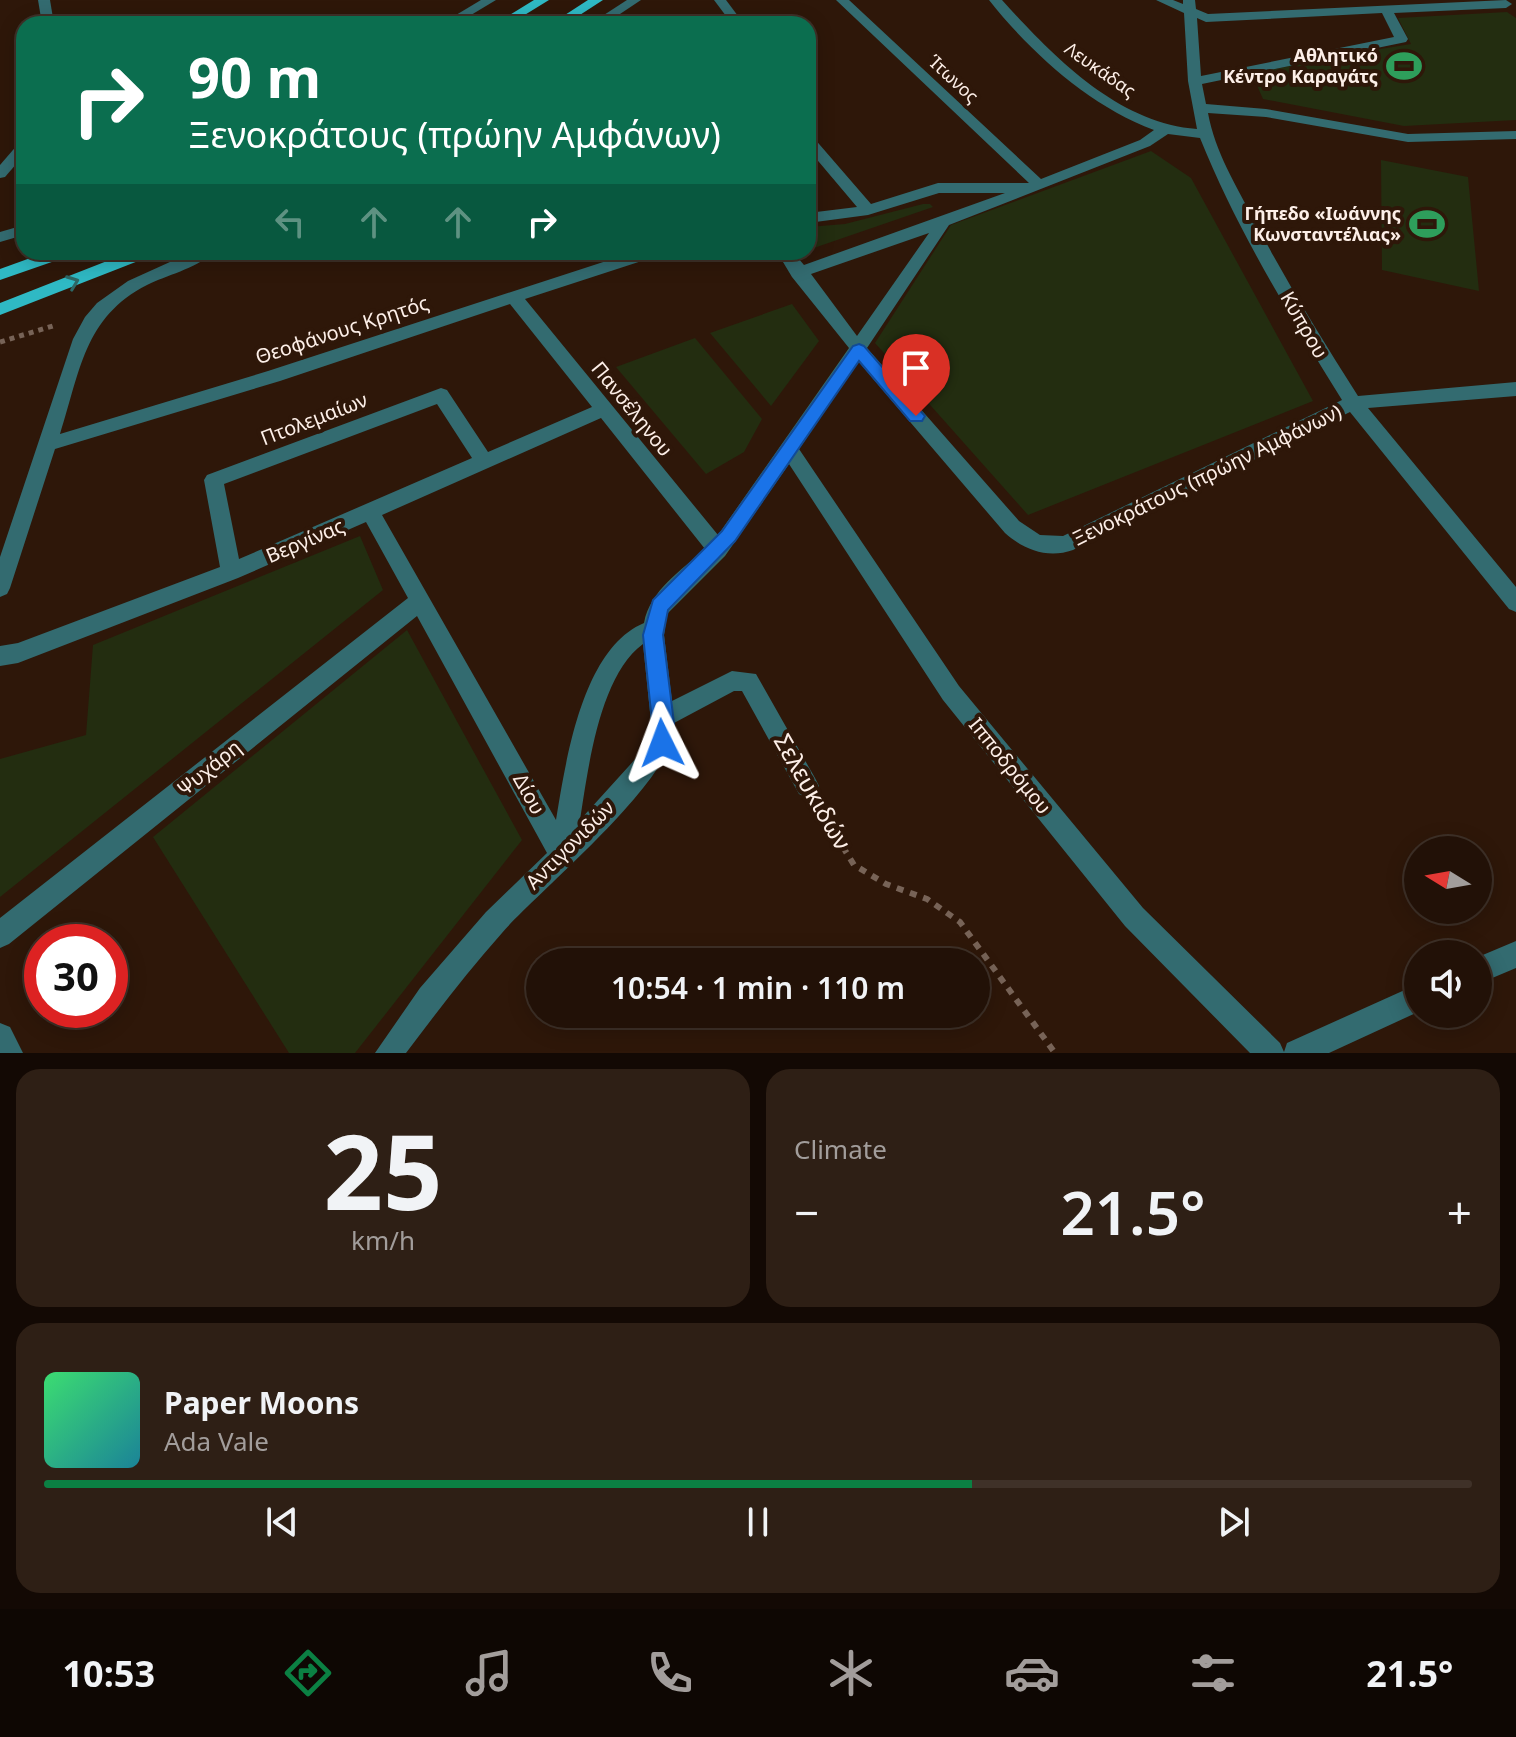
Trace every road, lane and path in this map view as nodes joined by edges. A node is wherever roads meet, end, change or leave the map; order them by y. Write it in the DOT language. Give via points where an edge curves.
graph roads {
  1 [pos="490,0"];
  2 [pos="543,0"];
  3 [pos="597,0"];
  4 [pos="635,0"];
  5 [pos="842,0"];
  6 [pos="995,0"];
  7 [pos="1162,0"];
  8 [pos="1189,6"];
  9 [pos="1509,6"];
  10 [pos="1386,10"];
  11 [pos="616,12"];
  12 [pos="461,16"];
  13 [pos="515,16"];
  14 [pos="570,16"];
  15 [pos="609,16"];
  16 [pos="619,16"];
  17 [pos="1195,81"];
  18 [pos="1199,108"];
  19 [pos="1165,129"];
  20 [pos="1205,134"];
  21 [pos="1516,135"];
  22 [pos="816,149"];
  23 [pos="16,155"];
  24 [pos="0,174"];
  25 [pos="1033,187"];
  26 [pos="868,210"];
  27 [pos="816,217"];
  28 [pos="944,222"];
  29 [pos="41,260"];
  30 [pos="125,260"];
  31 [pos="188,260"];
  32 [pos="626,260"];
  33 [pos="790,260"];
  34 [pos="798,273"];
  35 [pos="0,275"];
  36 [pos="513,296"];
  37 [pos="0,309"];
  38 [pos="95,313"];
  39 [pos="0,342"];
  40 [pos="859,350"];
  41 [pos="1516,389"];
  42 [pos="1353,403"];
  43 [pos="604,409"];
  44 [pos="46,445"];
  45 [pos="789,449"];
  46 [pos="485,463"];
  47 [pos="371,513"];
  48 [pos="718,550"];
  49 [pos="231,572"];
  50 [pos="0,588"];
  51 [pos="419,602"];
  52 [pos="1516,603"];
  53 [pos="653,629"];
  54 [pos="0,656"];
  55 [pos="663,717"];
  56 [pos="807,786"];
  57 [pos="562,855"];
  58 [pos="0,935"];
  59 [pos="1516,954"];
  60 [pos="1492,965"];
  61 [pos="1404,1004"];
  62 [pos="0,1037"];
  63 [pos="9,1053"];
  64 [pos="389,1053"];
  65 [pos="1055,1053"];
  66 [pos="1270,1053"];
  67 [pos="1297,1053"];
  1 -- 12 [label="street"];
  2 -- 13 [label="main road"];
  3 -- 14 [label="main road"];
  4 -- 11 [label="street"];
  5 -- 25 [label="street, Ίτωνος"];
  6 -- 19 [label="street, Λευκάδας" via="1065,70 1133,115"];
  7 -- 8 [label="street"];
  8 -- 10 [label="street" via="1206,18"];
  8 -- 17 [label="street, Κύπρου"];
  9 -- 10 [label="street"];
  10 -- 17 [label="street" via="1402,39"];
  11 -- 15 [label="street"];
  11 -- 16 [label="street"];
  17 -- 18 [label="street, Κύπρου"];
  18 -- 20 [label="street, Κύπρου"];
  18 -- 21 [label="street" via="1266,113 1408,138"];
  19 -- 20 [label="street, Λευκάδας"];
  19 -- 25 [label="street" via="1145,143"];
  20 -- 42 [label="street, Κύπρου" via="1287,298"];
  22 -- 26 [label="street"];
  23 -- 24 [label="street"];
  25 -- 26 [label="street" via="938,188"];
  25 -- 28 [label="street"];
  26 -- 27 [label="street"];
  28 -- 34 [label="street"];
  28 -- 40 [label="street"];
  29 -- 35 [label="main road"];
  37 -- 30 [label="main road, one-way"];
  31 -- 38 [label="street" via="118,294"];
  32 -- 36 [label="street, Θεοφάνους Κρητός"];
  33 -- 34 [label="street, Ξενοκράτους (πρώην Αμφάνων)"];
  34 -- 40 [label="street, Ξενοκράτους (πρώην Αμφάνων)"];
  36 -- 43 [label="street, Πανσέληνου"];
  36 -- 44 [label="street, Θεοφάνους Κρητός"];
  38 -- 39 [label="path"];
  38 -- 44 [label="street"];
  40 -- 42 [label="street, Ξενοκράτους (πρώην Αμφάνων)" via="1012,527 1042,546 1066,544"];
  40 -- 45 [label="street"];
  41 -- 42 [label="street"];
  42 -- 52 [label="street, Κύπρου"];
  43 -- 46 [label="street, Βεργίνας"];
  43 -- 48 [label="street, Πανσέληνου"];
  44 -- 50 [label="street"];
  45 -- 48 [label="street"];
  45 -- 66 [label="street, Ιπποδρόμου" via="951,693 1134,917"];
  46 -- 47 [label="street, Βεργίνας"];
  46 -- 49 [label="street, Πτολεμαίων" via="441,395 214,480"];
  47 -- 49 [label="street, Βεργίνας"];
  47 -- 51 [label="street, Δίου"];
  48 -- 53 [label="street" via="660,606"];
  49 -- 54 [label="street, Βεργίνας"];
  51 -- 57 [label="street, Δίου"];
  51 -- 58 [label="street, Ψυχάρη"];
  53 -- 55 [label="street, Αντιγονιδών"];
  53 -- 57 [label="street, Δίου" via="630,642 600,691"];
  55 -- 56 [label="street, Σελευκιδών" via="732,681 751,682"];
  55 -- 57 [label="street, Αντιγονιδών" via="657,752"];
  56 -- 65 [label="path, Σελευκιδών" via="854,865 927,899 960,922"];
  57 -- 64 [label="street, Αντιγονιδών" via="495,921"];
  59 -- 60 [label="street"];
  61 -- 67 [label="street"];
  62 -- 63 [label="street"];
}
